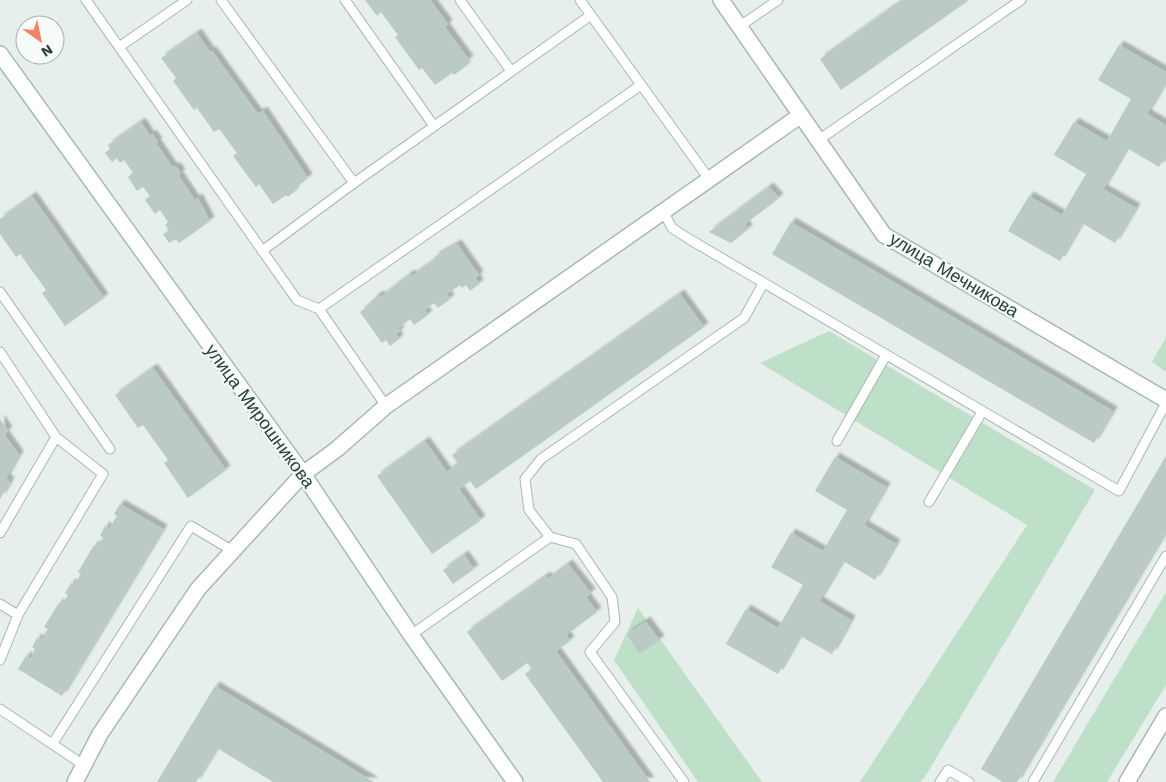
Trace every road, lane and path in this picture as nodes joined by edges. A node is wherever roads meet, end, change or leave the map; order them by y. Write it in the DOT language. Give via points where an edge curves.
graph roads {
  1 [pos="86,0"];
  2 [pos="188,0"];
  3 [pos="221,0"];
  4 [pos="345,0"];
  5 [pos="460,0"];
  6 [pos="580,0"];
  7 [pos="721,0"];
  8 [pos="778,0"];
  9 [pos="1022,0"];
  10 [pos="591,15"];
  11 [pos="740,26"];
  12 [pos="119,47"];
  13 [pos="0,54"];
  14 [pos="511,71"];
  15 [pos="641,85"];
  16 [pos="802,115"];
  17 [pos="434,126"];
  18 [pos="820,139"];
  19 [pos="709,179"];
  20 [pos="354,183"];
  21 [pos="663,211"];
  22 [pos="262,251"];
  23 [pos="764,284"];
  24 [pos="0,292"];
  25 [pos="319,309"];
  26 [pos="0,352"];
  27 [pos="886,355"];
  28 [pos="1166,401"];
  29 [pos="386,406"];
  30 [pos="982,412"];
  31 [pos="56,437"];
  32 [pos="837,441"];
  33 [pos="110,449"];
  34 [pos="303,474"];
  35 [pos="929,502"];
  36 [pos="0,533"];
  37 [pos="550,538"];
  38 [pos="234,551"];
  39 [pos="1166,556"];
  40 [pos="0,604"];
  41 [pos="18,615"];
  42 [pos="411,635"];
  43 [pos="0,660"];
  44 [pos="0,709"];
  45 [pos="1166,716"];
  46 [pos="53,743"];
  47 [pos="85,766"];
  48 [pos="74,782"];
  49 [pos="514,782"];
  50 [pos="684,782"];
  51 [pos="940,782"];
  52 [pos="969,782"];
  53 [pos="1034,782"];
  54 [pos="1127,782"];
  1 -- 12 [label="lane"];
  2 -- 12 [label="lane"];
  3 -- 20 [label="lane"];
  4 -- 17 [label="lane"];
  5 -- 14 [label="lane"];
  6 -- 10 [label="lane"];
  7 -- 11 [label="street, улица Мечникова"];
  8 -- 11 [label="lane"];
  9 -- 18 [label="lane"];
  10 -- 14 [label="lane"];
  10 -- 15 [label="lane"];
  11 -- 16 [label="street, улица Мечникова"];
  12 -- 22 [label="lane"];
  13 -- 34 [label="street, улица Мирошникова"];
  14 -- 17 [label="lane"];
  15 -- 19 [label="lane"];
  15 -- 25 [label="lane"];
  16 -- 18 [label="street, улица Мечникова"];
  16 -- 19 [label="street"];
  17 -- 20 [label="lane"];
  18 -- 28 [label="street, улица Мечникова" via="884,235"];
  19 -- 21 [label="street"];
  20 -- 22 [label="lane"];
  21 -- 23 [label="lane" via="672,228"];
  21 -- 29 [label="street"];
  22 -- 25 [label="lane" via="297,300"];
  23 -- 27 [label="lane"];
  23 -- 37 [label="lane" via="744,318 541,459 525,479 529,510"];
  24 -- 33 [label="lane"];
  25 -- 29 [label="lane"];
  26 -- 31 [label="lane"];
  27 -- 30 [label="lane"];
  27 -- 32 [label="lane"];
  28 -- 30 [label="lane" via="1119,491"];
  29 -- 34 [label="street"];
  30 -- 35 [label="lane"];
  31 -- 36 [label="lane"];
  31 -- 41 [label="lane" via="103,474"];
  34 -- 38 [label="street"];
  34 -- 42 [label="street, улица Мирошникова"];
  37 -- 42 [label="lane"];
  37 -- 50 [label="lane" via="576,544 612,597 615,622 590,652"];
  38 -- 46 [label="lane" via="191,526"];
  38 -- 47 [label="street" via="198,589 100,734"];
  39 -- 53 [label="lane"];
  40 -- 41 [label="lane"];
  41 -- 43 [label="lane"];
  42 -- 49 [label="street, улица Мирошникова"];
  44 -- 46 [label="lane"];
  45 -- 54 [label="street"];
  46 -- 47 [label="lane"];
  47 -- 48 [label="street"];
  51 -- 52 [label="lane" via="948,770"];
}
